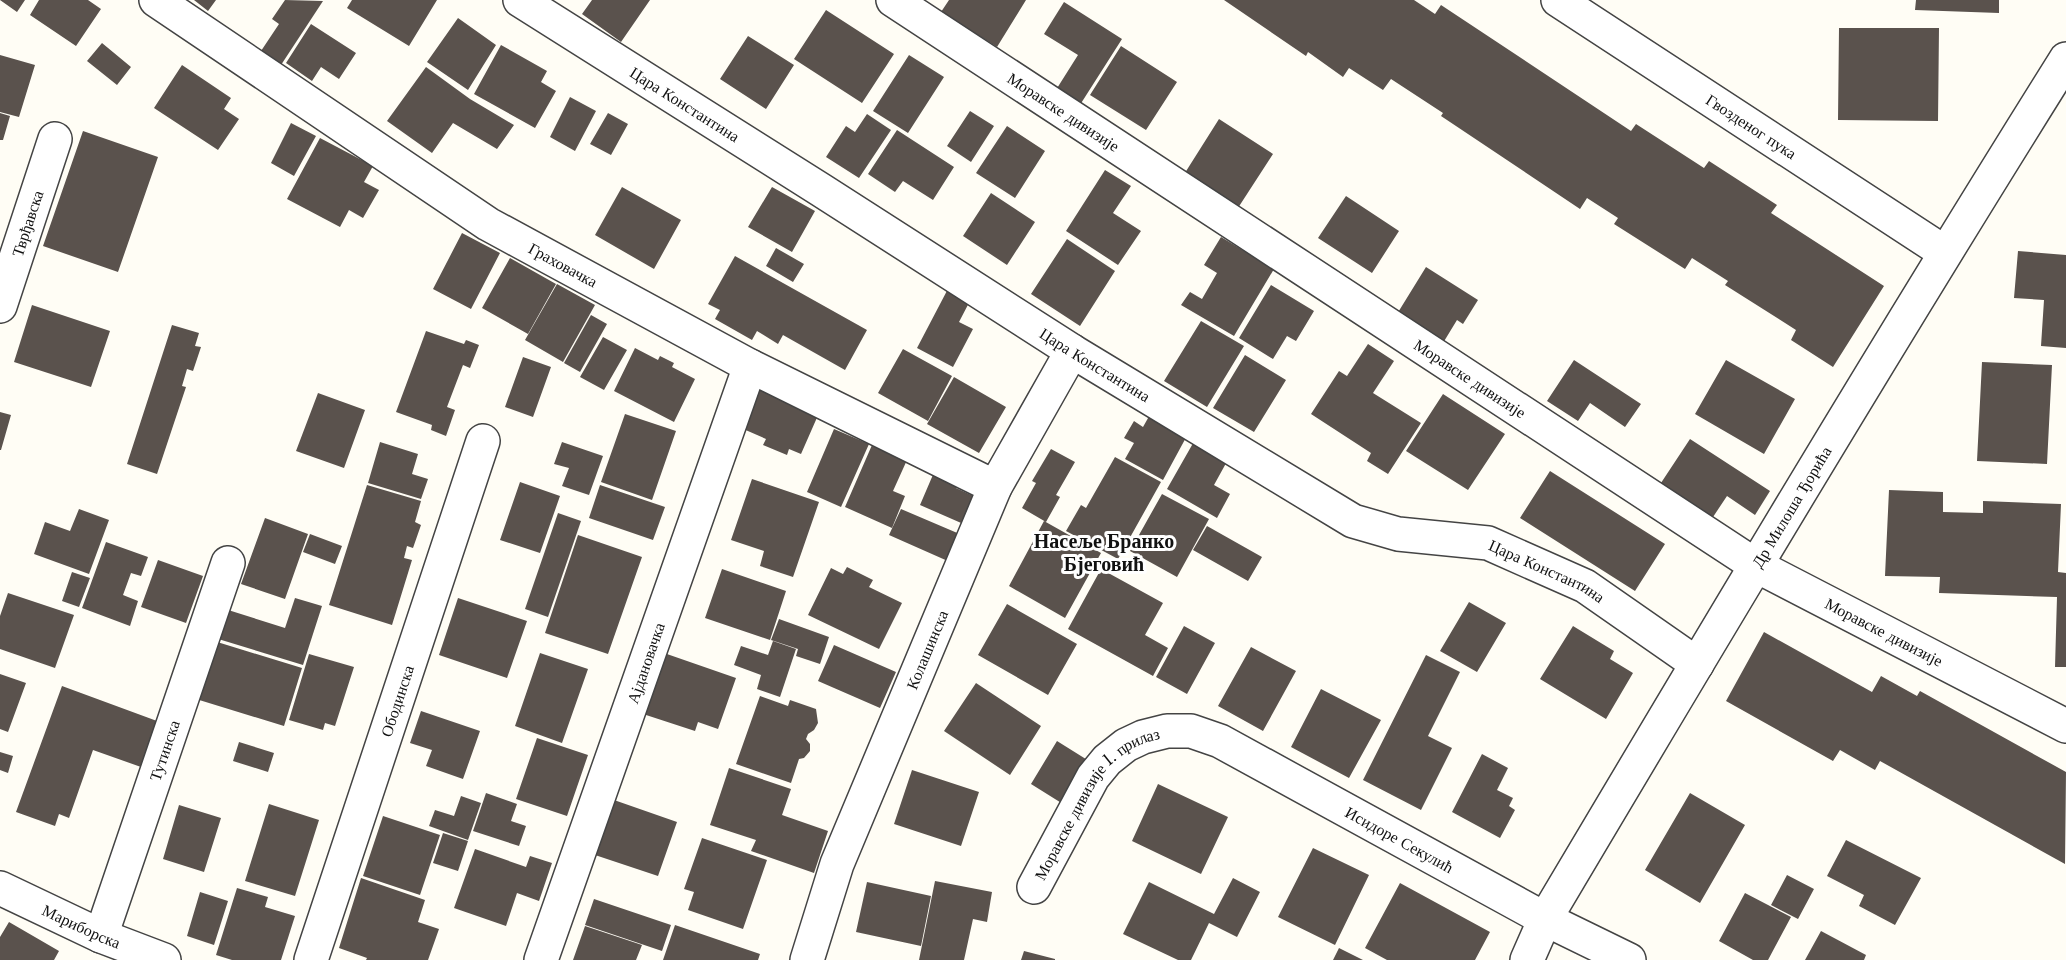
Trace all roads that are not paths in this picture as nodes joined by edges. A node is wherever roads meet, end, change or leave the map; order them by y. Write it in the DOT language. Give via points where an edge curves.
graph roads {
  1 [pos="156,0"];
  2 [pos="519,0"];
  3 [pos="893,0"];
  4 [pos="1558,0"];
  5 [pos="2066,59"];
  6 [pos="55,139"];
  7 [pos="1944,252"];
  8 [pos="0,306"];
  9 [pos="1072,351"];
  10 [pos="750,366"];
  11 [pos="483,441"];
  12 [pos="995,487"];
  13 [pos="228,563"];
  14 [pos="1755,565"];
  15 [pos="1697,664"];
  16 [pos="2066,726"];
  17 [pos="1167,731"];
  18 [pos="1034,887"];
  19 [pos="3,896"];
  20 [pos="1545,920"];
  21 [pos="101,936"];
  22 [pos="164,960"];
  23 [pos="311,960"];
  24 [pos="541,960"];
  25 [pos="807,960"];
  26 [pos="1527,960"];
  27 [pos="1629,960"];
  1 -- 10 [label="street, Граховачка" via="488,224"];
  2 -- 9 [label="street, Цара Константина"];
  3 -- 14 [label="street, Моравске дивизије"];
  4 -- 7 [label="street, Гвозденог пука"];
  5 -- 7 [label="street, Др Милоша Ђорића"];
  6 -- 8 [label="street, Тврђавска"];
  7 -- 14 [label="street, Др Милоша Ђорића"];
  9 -- 12 [label="street, Колашинска"];
  9 -- 15 [label="street, Цара Константина" via="1353,521 1398,534 1488,543 1585,586"];
  10 -- 12 [label="street, Граховачка"];
  10 -- 24 [label="street, Ајдановачка"];
  11 -- 23 [label="street, Ободинска"];
  12 -- 25 [label="street, Колашинска" via="837,864"];
  13 -- 21 [label="street, Тутинска"];
  14 -- 15 [label="street, Др Милоша Ђорића"];
  14 -- 16 [label="street, Моравске дивизије"];
  15 -- 20 [label="street, Др Милоша Ђорића"];
  17 -- 18 [label="street, Моравске дивизије 1. прилаз" via="1126,745 1107,760 1093,777"];
  17 -- 20 [label="street, Исидоре Секулић" via="1191,731 1220,741"];
  19 -- 21 [label="street, Мариборска"];
  20 -- 26 [label="street, Др Милоша Ђорића"];
  20 -- 27 [label="street, Исидоре Секулић"];
  21 -- 22 [label="street, Мариборска"];
}
